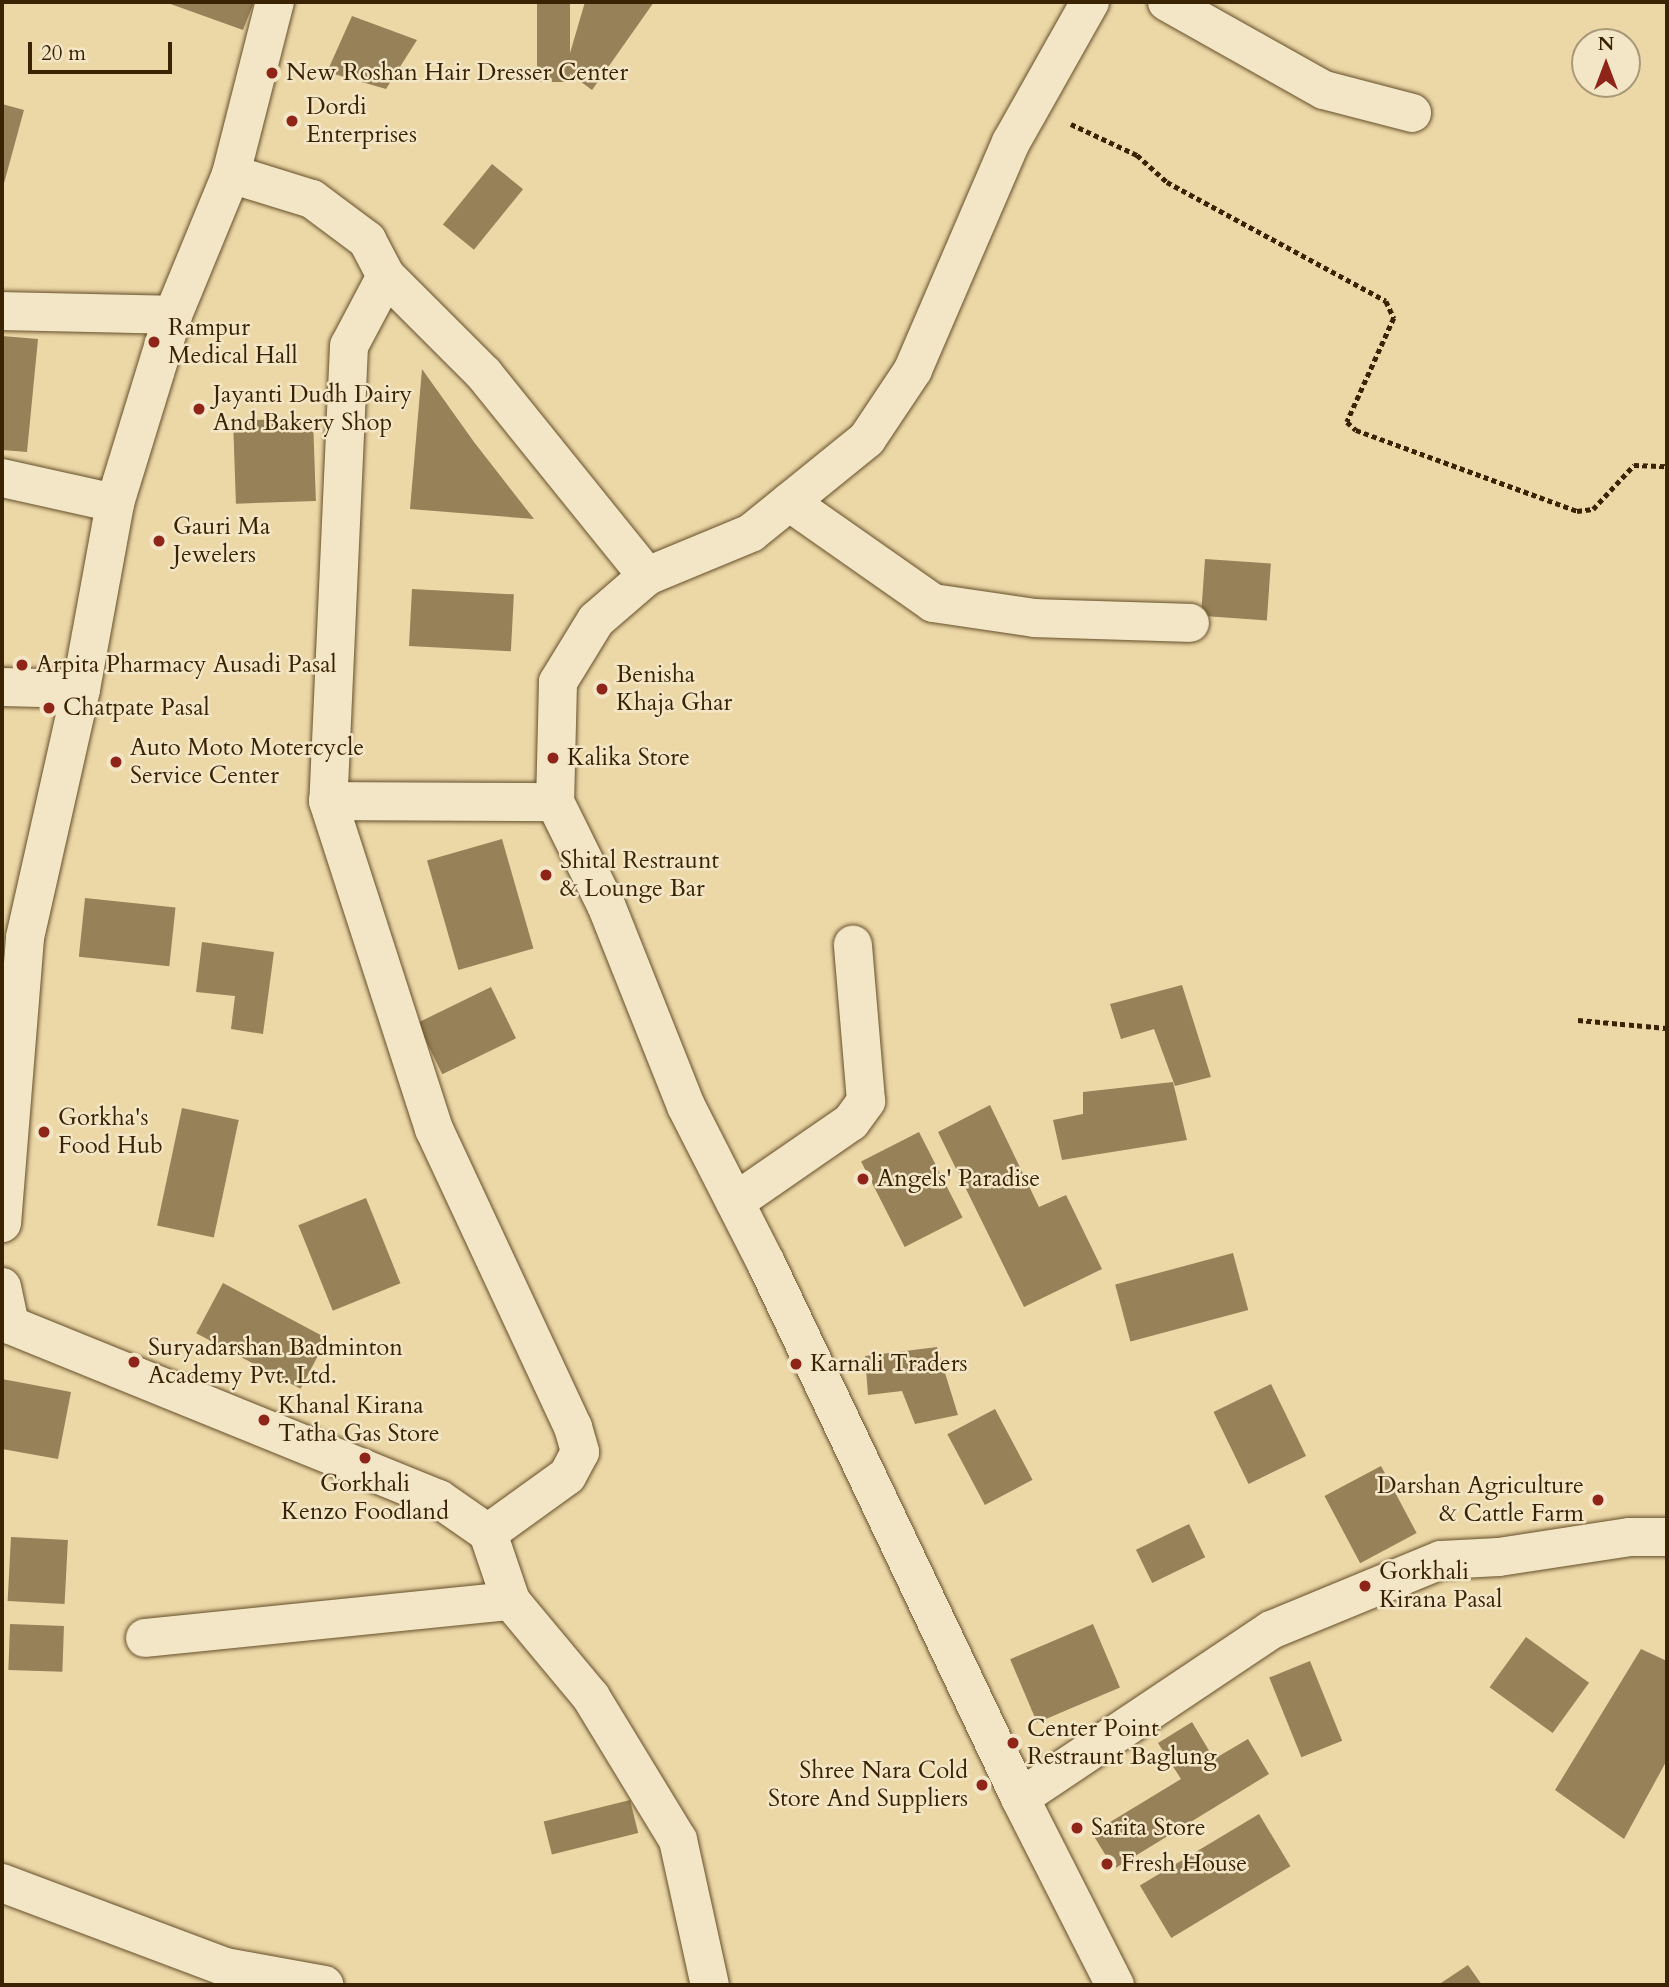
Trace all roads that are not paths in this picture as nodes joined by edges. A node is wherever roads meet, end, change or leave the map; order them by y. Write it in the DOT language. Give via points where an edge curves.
graph roads {
  1 [pos="275,2"];
  2 [pos="1090,2"];
  3 [pos="1167,2"];
  4 [pos="1412,113"];
  5 [pos="231,174"];
  6 [pos="386,276"];
  7 [pos="2,311"];
  8 [pos="173,316"];
  9 [pos="2,478"];
  10 [pos="789,502"];
  11 [pos="115,503"];
  12 [pos="647,576"];
  13 [pos="1190,622"];
  14 [pos="2,687"];
  15 [pos="80,689"];
  16 [pos="328,801"];
  17 [pos="555,802"];
  18 [pos="853,945"];
  19 [pos="735,1202"];
  20 [pos="2,1212"];
  21 [pos="2,1223"];
  22 [pos="2,1287"];
  23 [pos="6,1333"];
  24 [pos="488,1533"];
  25 [pos="1667,1537"];
  26 [pos="511,1601"];
  27 [pos="145,1638"];
  28 [pos="1020,1798"];
  29 [pos="2,1883"];
  30 [pos="324,1985"];
  31 [pos="710,1985"];
  32 [pos="1115,1985"];
  1 -- 5 [label="street"];
  2 -- 10 [label="street" via="1011,142 913,370 867,439"];
  3 -- 4 [label="street" via="1324,90"];
  5 -- 6 [label="street" via="312,198 367,240"];
  5 -- 8 [label="street"];
  6 -- 12 [label="street" via="484,373"];
  6 -- 16 [label="street" via="349,346"];
  7 -- 8 [label="street"];
  8 -- 11 [label="street"];
  9 -- 11 [label="street"];
  10 -- 12 [label="street" via="751,533"];
  10 -- 13 [label="street" via="933,603 1035,618"];
  11 -- 15 [label="street"];
  12 -- 17 [label="street" via="596,620 558,682"];
  14 -- 15 [label="street"];
  15 -- 20 [label="street" via="25,937"];
  16 -- 17 [label="street"];
  16 -- 24 [label="street" via="434,1129 573,1427 580,1452 568,1476"];
  17 -- 19 [label="street" via="606,905 686,1106"];
  18 -- 19 [label="street" via="866,1101 851,1122"];
  19 -- 28 [label="street" via="916,1571"];
  20 -- 21 [label="street"];
  22 -- 23 [label="street"];
  23 -- 24 [label="street" via="439,1499"];
  24 -- 26 [label="street"];
  25 -- 28 [label="street" via="1630,1537 1499,1557 1441,1560 1271,1630"];
  26 -- 27 [label="street"];
  26 -- 31 [label="street" via="591,1697 678,1840"];
  28 -- 32 [label="street"];
  29 -- 30 [label="street" via="225,1967"];
}
